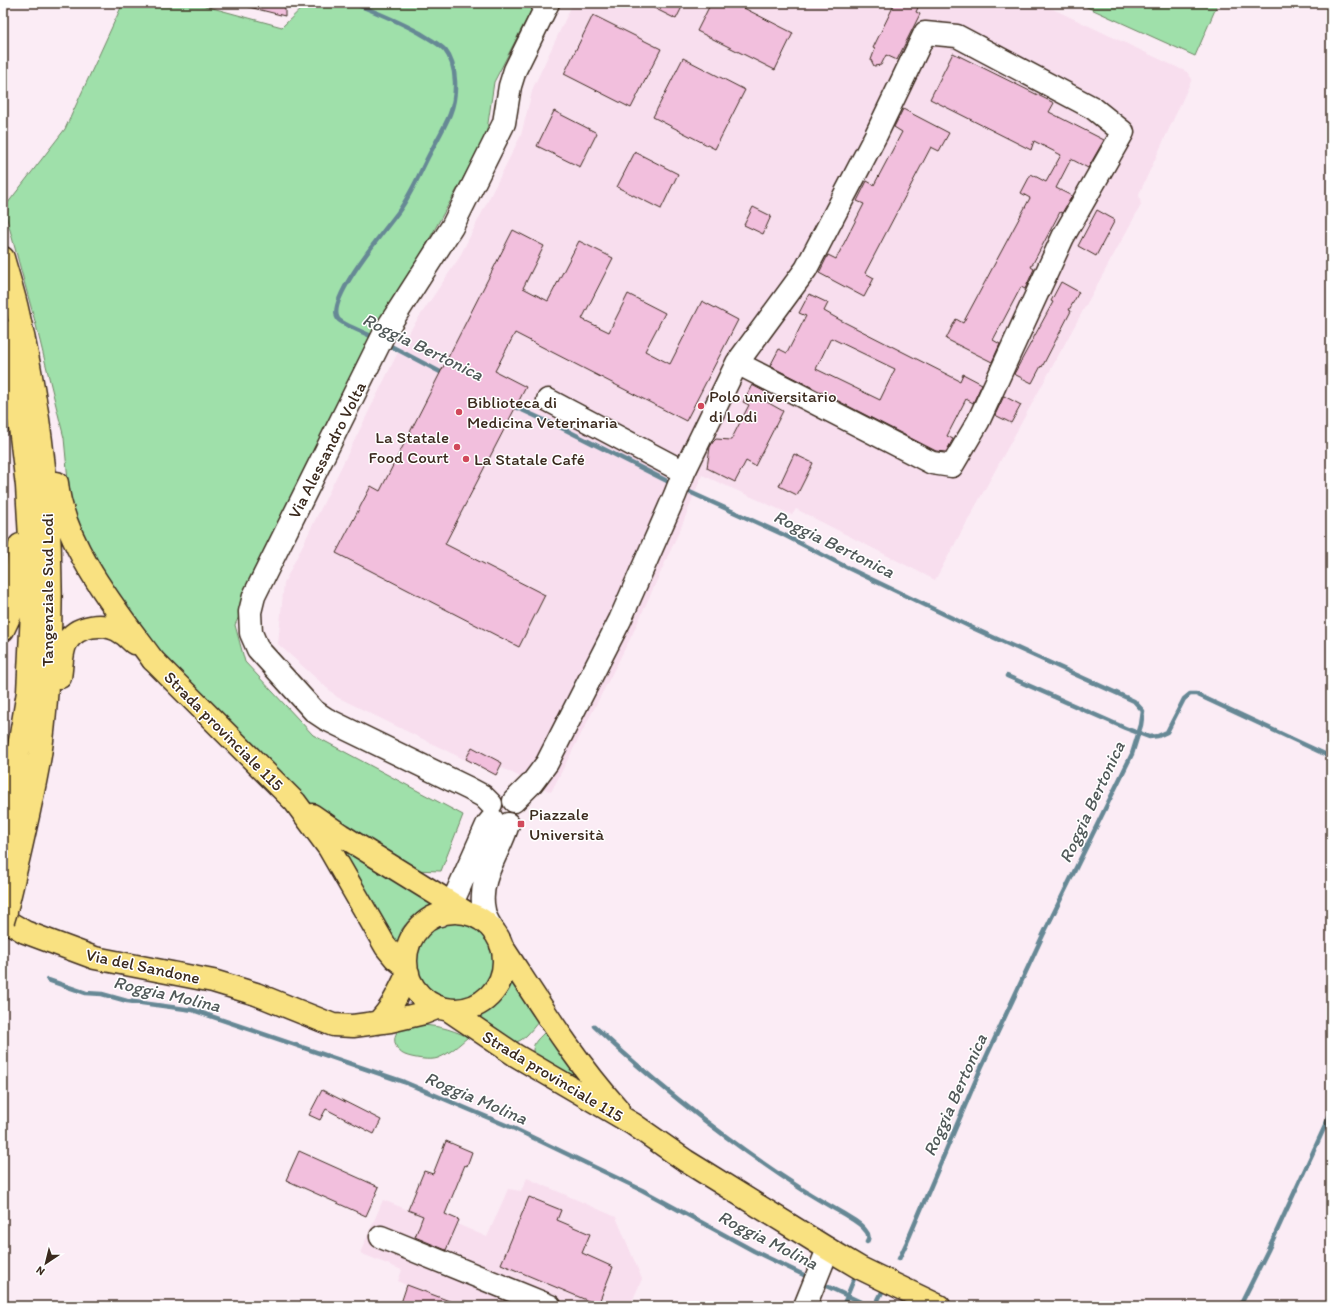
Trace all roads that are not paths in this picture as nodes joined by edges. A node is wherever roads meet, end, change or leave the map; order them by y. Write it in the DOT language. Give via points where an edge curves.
graph roads {
  1 [pos="548,3"];
  2 [pos="3,258"];
  3 [pos="3,331"];
  4 [pos="737,363"];
  5 [pos="30,373"];
  6 [pos="548,400"];
  7 [pos="680,482"];
  8 [pos="27,486"];
  9 [pos="3,630"];
  10 [pos="153,660"];
  11 [pos="44,727"];
  12 [pos="294,802"];
  13 [pos="497,816"];
  14 [pos="4,837"];
  15 [pos="467,869"];
  16 [pos="423,885"];
  17 [pos="453,910"];
  18 [pos="4,917"];
  19 [pos="497,937"];
  20 [pos="407,970"];
  21 [pos="443,1008"];
  22 [pos="377,1023"];
  23 [pos="632,1124"];
  24 [pos="381,1236"];
  25 [pos="828,1249"];
  26 [pos="550,1306"];
  27 [pos="805,1306"];
  28 [pos="940,1306"];
  1 -- 13 [label="street, Via Alessandro Volta" via="515,70 504,123 452,226 386,330 254,596 250,612 251,633 258,649 314,711 482,796"];
  2 -- 5 [label="main road, Tangenziale Sud Lodi" via="18,312"];
  3 -- 8 [label="main road" via="17,403"];
  4 -- 4 [label="street" via="806,269 925,34 957,36 1093,108 1123,132 1063,237 978,422 952,466 932,463"];
  4 -- 7 [label="street"];
  5 -- 10 [label="main road" via="50,423 58,492 72,536 100,587"];
  5 -- 11 [label="main road, Tangenziale Sud Lodi" via="40,439 50,543 50,630"];
  6 -- 7 [label="street"];
  7 -- 13 [label="street" via="620,620 550,756 532,783 514,801 518,807 517,818 513,822"];
  8 -- 9 [label="main road" via="16,585 10,615"];
  8 -- 14 [label="main road" via="33,591 28,692"];
  10 -- 11 [label="main road" via="121,632 108,626 86,627 67,642 58,698"];
  10 -- 12 [label="main road, Strada provinciale 115"];
  11 -- 18 [label="main road, Tangenziale Sud Lodi" via="40,756"];
  12 -- 16 [label="main road, Strada provinciale 115" via="341,835"];
  12 -- 20 [label="main road, Strada provinciale 115" via="329,848 386,947"];
  13 -- 15 [label="street" via="487,825"];
  13 -- 19 [label="street" via="482,900 486,918"];
  15 -- 16 [label="street" via="453,881 437,887"];
  15 -- 17 [label="street"];
  16 -- 17 [label="main road, Strada provinciale 115"];
  17 -- 19 [label="main road" via="481,919"];
  17 -- 20 [label="main road" via="422,924 412,936 407,951"];
  18 -- 22 [label="main road, Via del Sandone" via="26,932 95,958 213,981 256,994 333,1025"];
  19 -- 21 [label="main road" via="504,961 501,978 493,992 480,1004 464,1009"];
  19 -- 23 [label="main road, Strada provinciale 115" via="575,1055 602,1091"];
  20 -- 21 [label="main road" via="410,982 420,995"];
  20 -- 22 [label="main road" via="392,1005"];
  21 -- 22 [label="main road, Via del Sandone"];
  21 -- 23 [label="main road, Strada provinciale 115" via="515,1055"];
  23 -- 25 [label="main road"];
  24 -- 26 [label="street"];
  25 -- 27 [label="street"];
  25 -- 28 [label="main road" via="891,1284"];
}
